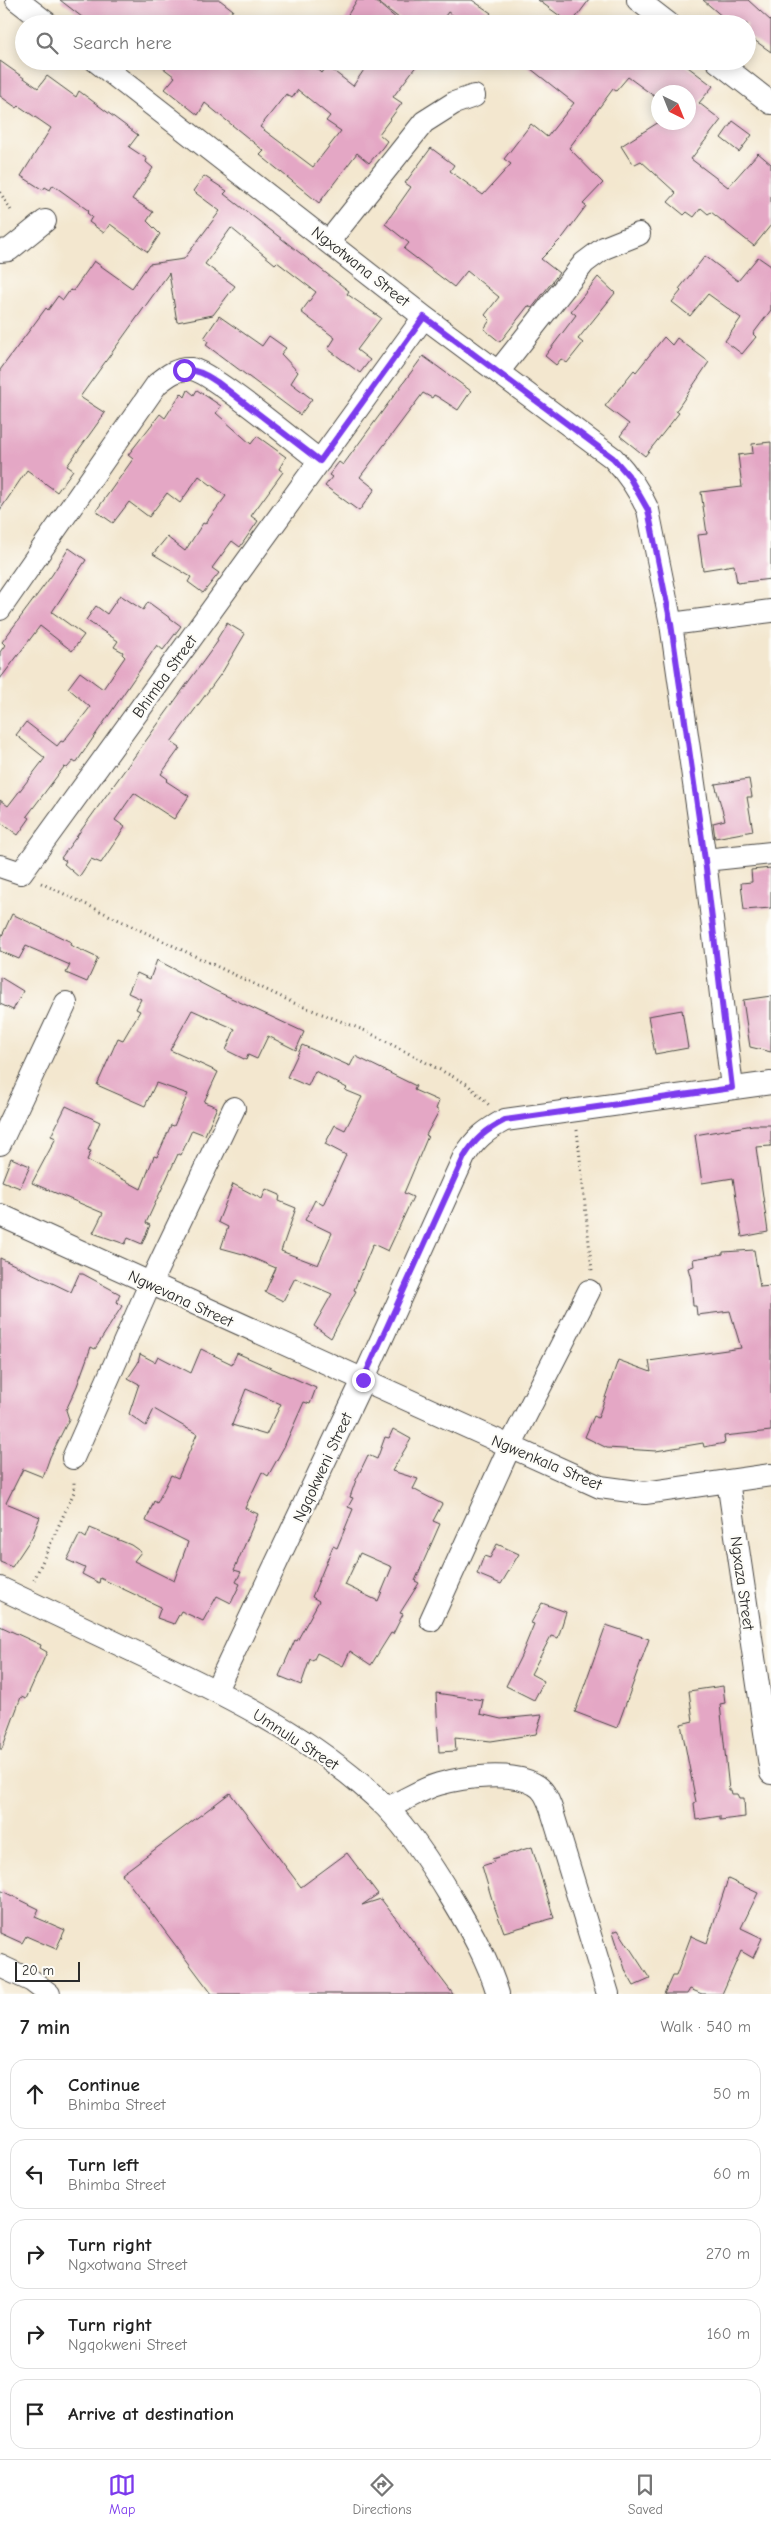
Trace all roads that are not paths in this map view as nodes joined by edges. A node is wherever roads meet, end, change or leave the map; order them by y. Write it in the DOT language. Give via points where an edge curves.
graph roads {
  1 [pos="17,0"];
  2 [pos="638,0"];
  3 [pos="36,15"];
  4 [pos="657,15"];
  5 [pos="108,70"];
  6 [pos="729,70"];
  7 [pos="474,96"];
  8 [pos="771,103"];
  9 [pos="45,221"];
  10 [pos="639,234"];
  11 [pos="329,241"];
  12 [pos="0,251"];
  13 [pos="424,317"];
  14 [pos="498,372"];
  15 [pos="320,461"];
  16 [pos="0,609"];
  17 [pos="771,610"];
  18 [pos="671,624"];
  19 [pos="771,853"];
  20 [pos="705,860"];
  21 [pos="10,870"];
  22 [pos="66,1003"];
  23 [pos="771,1083"];
  24 [pos="732,1088"];
  25 [pos="234,1108"];
  26 [pos="0,1144"];
  27 [pos="0,1215"];
  28 [pos="150,1284"];
  29 [pos="589,1291"];
  30 [pos="363,1380"];
  31 [pos="510,1446"];
  32 [pos="73,1458"];
  33 [pos="771,1475"];
  34 [pos="728,1481"];
  35 [pos="0,1588"];
  36 [pos="431,1620"];
  37 [pos="216,1690"];
  38 [pos="771,1773"];
  39 [pos="387,1808"];
  40 [pos="0,1966"];
  41 [pos="610,1993"];
  42 [pos="49,1994"];
  43 [pos="498,1994"];
  1 -- 3 [label="street"];
  2 -- 4 [label="street"];
  5 -- 11 [label="street, Ngxotwana Street"];
  6 -- 8 [label="street"];
  7 -- 11 [label="street" via="454,103 424,122"];
  9 -- 12 [label="street" via="9,250"];
  10 -- 14 [label="street" via="604,248 584,263"];
  11 -- 13 [label="street, Ngxotwana Street"];
  13 -- 14 [label="street, Ngxotwana Street"];
  13 -- 15 [label="street, Bhimba Street"];
  14 -- 18 [label="street, Ngxotwana Street" via="613,458 628,475 648,510"];
  15 -- 16 [label="street" via="217,382 193,369 176,371 158,384"];
  15 -- 21 [label="street, Bhimba Street"];
  17 -- 18 [label="street"];
  18 -- 20 [label="street, Ngxotwana Street"];
  19 -- 20 [label="street"];
  20 -- 24 [label="street, Ngxotwana Street"];
  22 -- 26 [label="street"];
  23 -- 24 [label="street, Ngqokweni Street"];
  24 -- 30 [label="street, Ngqokweni Street" via="505,1120 476,1138 464,1157"];
  25 -- 28 [label="street"];
  27 -- 28 [label="street, Ngwevana Street"];
  28 -- 30 [label="street, Ngwevana Street"];
  28 -- 32 [label="street"];
  29 -- 31 [label="street"];
  30 -- 31 [label="street, Ngwenkala Street"];
  30 -- 37 [label="street, Ngqokweni Street"];
  31 -- 34 [label="street, Ngwenkala Street" via="600,1487 645,1493"];
  31 -- 36 [label="street"];
  33 -- 34 [label="street, Ngwenkala Street"];
  34 -- 38 [label="street, Ngxaza Street"];
  35 -- 37 [label="street, Umnulu Street"];
  37 -- 39 [label="street, Umnulu Street" via="328,1756"];
  39 -- 41 [label="street" via="439,1784 501,1777 520,1778 535,1784 546,1794 552,1808"];
  39 -- 43 [label="street, Umnulu Street" via="429,1860 492,1972"];
  40 -- 42 [label="street" via="32,1981"];
}
